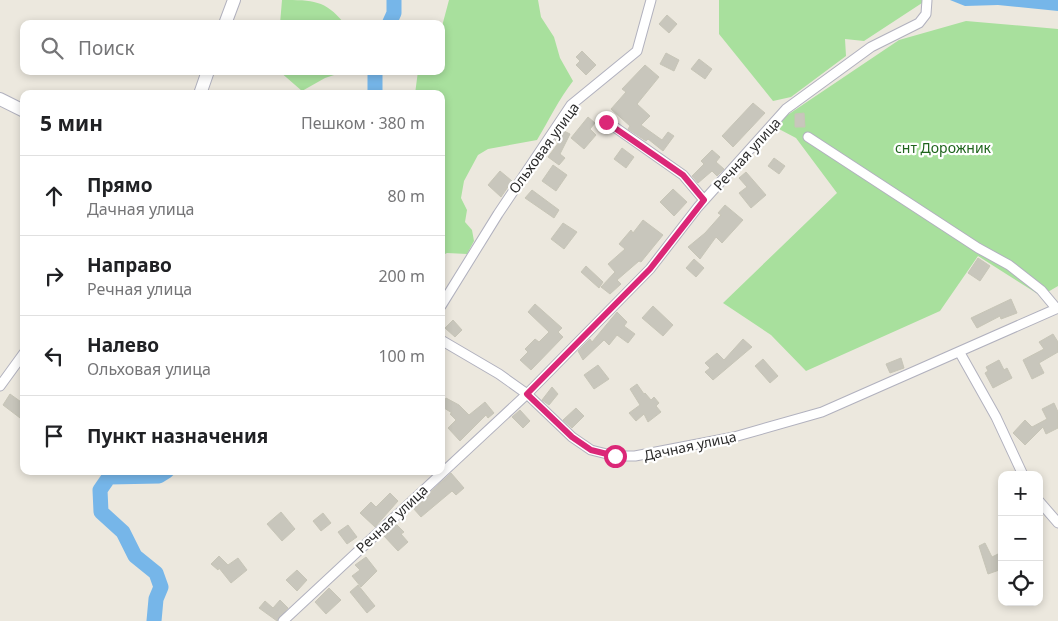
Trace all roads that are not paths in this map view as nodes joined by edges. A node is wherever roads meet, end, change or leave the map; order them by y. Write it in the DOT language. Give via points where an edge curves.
graph roads {
  1 [pos="234,0"];
  2 [pos="651,0"];
  3 [pos="927,0"];
  4 [pos="226,20"];
  5 [pos="207,75"];
  6 [pos="201,90"];
  7 [pos="0,99"];
  8 [pos="20,109"];
  9 [pos="606,122"];
  10 [pos="808,137"];
  11 [pos="704,200"];
  12 [pos="445,300"];
  13 [pos="1057,308"];
  14 [pos="445,342"];
  15 [pos="960,353"];
  16 [pos="20,358"];
  17 [pos="0,386"];
  18 [pos="527,394"];
  19 [pos="445,470"];
  20 [pos="1021,471"];
  21 [pos="440,475"];
  22 [pos="1043,506"];
  23 [pos="1058,523"];
  24 [pos="283,621"];
  1 -- 4 [label="street"];
  2 -- 12 [label="street, Ольховая улица" via="637,51 571,105"];
  3 -- 11 [label="street, Речная улица" via="926,14 919,23 871,47 786,109"];
  5 -- 6 [label="street"];
  7 -- 8 [label="street"];
  9 -- 11 [label="street" via="683,175"];
  10 -- 13 [label="street" via="1009,265 1041,290"];
  11 -- 18 [label="street, Речная улица" via="650,269"];
  13 -- 15 [label="street, Дачная улица"];
  14 -- 18 [label="street, Дачная улица"];
  15 -- 18 [label="street, Дачная улица" via="822,412 734,437 635,456 615,456 591,450 572,437"];
  15 -- 20 [label="street" via="996,417"];
  16 -- 17 [label="street"];
  18 -- 19 [label="street, Речная улица"];
  21 -- 24 [label="street, Речная улица"];
  22 -- 23 [label="street"];
}
